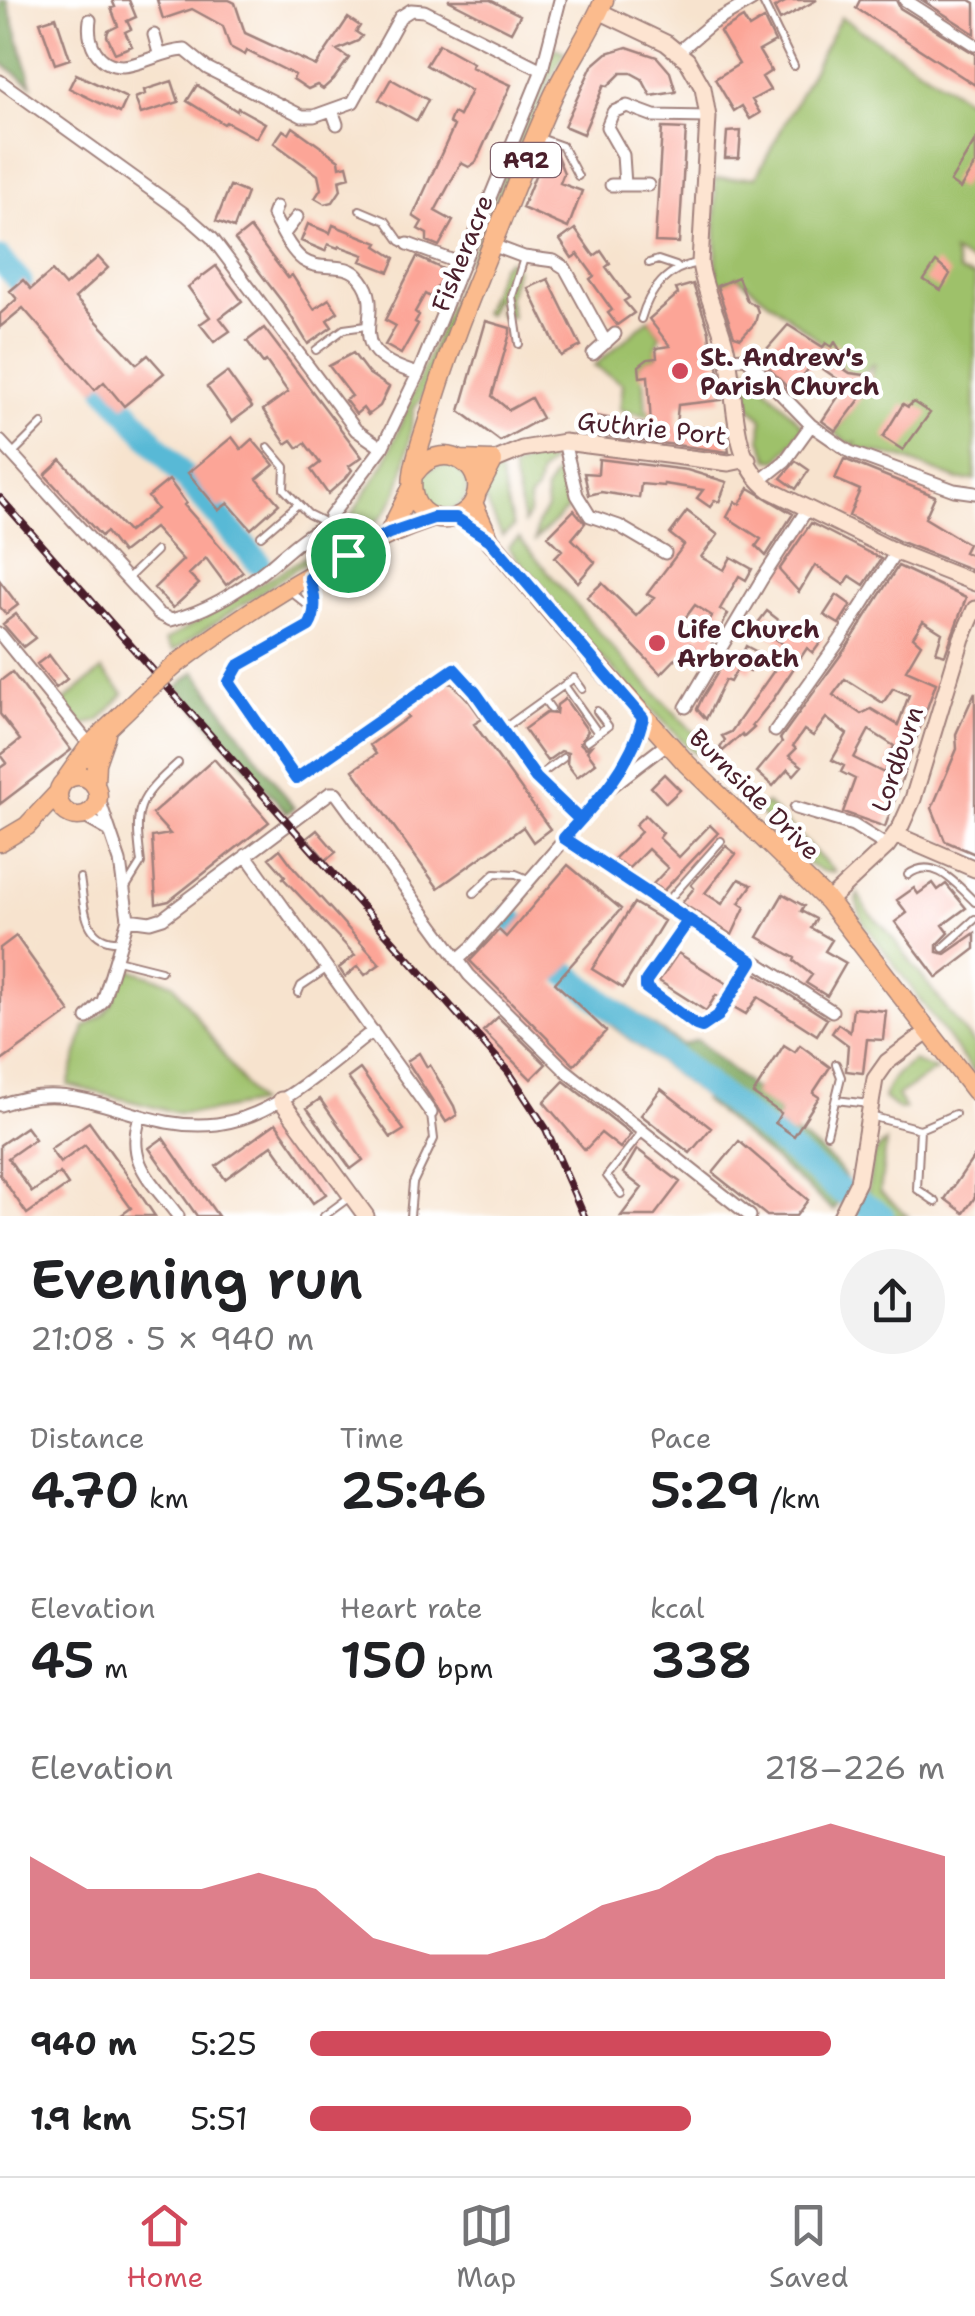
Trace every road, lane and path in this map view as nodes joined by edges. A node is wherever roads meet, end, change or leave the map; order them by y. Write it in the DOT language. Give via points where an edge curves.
graph roads {
  1 [pos="560,0"];
  2 [pos="752,0"];
  3 [pos="762,0"];
  4 [pos="906,0"];
  5 [pos="602,5"];
  6 [pos="90,20"];
  7 [pos="154,34"];
  8 [pos="975,45"];
  9 [pos="678,52"];
  10 [pos="159,53"];
  11 [pos="794,66"];
  12 [pos="542,70"];
  13 [pos="0,82"];
  14 [pos="332,110"];
  15 [pos="708,117"];
  16 [pos="337,124"];
  17 [pos="536,136"];
  18 [pos="578,176"];
  19 [pos="648,185"];
  20 [pos="276,207"];
  21 [pos="360,210"];
  22 [pos="297,217"];
  23 [pos="284,234"];
  24 [pos="408,244"];
  25 [pos="492,245"];
  26 [pos="524,257"];
  27 [pos="649,263"];
  28 [pos="700,263"];
  29 [pos="462,264"];
  30 [pos="676,266"];
  31 [pos="641,320"];
  32 [pos="366,326"];
  33 [pos="519,344"];
  34 [pos="316,350"];
  35 [pos="594,354"];
  36 [pos="728,354"];
  37 [pos="418,374"];
  38 [pos="428,420"];
  39 [pos="42,424"];
  40 [pos="812,425"];
  41 [pos="0,440"];
  42 [pos="564,442"];
  43 [pos="268,446"];
  44 [pos="382,448"];
  45 [pos="12,454"];
  46 [pos="455,458"];
  47 [pos="493,460"];
  48 [pos="748,460"];
  49 [pos="414,480"];
  50 [pos="760,481"];
  51 [pos="975,493"];
  52 [pos="474,498"];
  53 [pos="298,504"];
  54 [pos="808,508"];
  55 [pos="433,518"];
  56 [pos="456,518"];
  57 [pos="329,524"];
  58 [pos="389,533"];
  59 [pos="262,536"];
  60 [pos="490,540"];
  61 [pos="156,551"];
  62 [pos="896,552"];
  63 [pos="665,553"];
  64 [pos="348,555"];
  65 [pos="127,578"];
  66 [pos="310,578"];
  67 [pos="975,583"];
  68 [pos="288,590"];
  69 [pos="975,609"];
  70 [pos="314,611"];
  71 [pos="0,634"];
  72 [pos="564,685"];
  73 [pos="582,689"];
  74 [pos="544,699"];
  75 [pos="686,707"];
  76 [pos="551,710"];
  77 [pos="597,711"];
  78 [pos="643,718"];
  79 [pos="108,729"];
  80 [pos="500,731"];
  81 [pos="775,731"];
  82 [pos="598,733"];
  83 [pos="587,741"];
  84 [pos="668,743"];
  85 [pos="90,745"];
  86 [pos="563,758"];
  87 [pos="178,763"];
  88 [pos="536,778"];
  89 [pos="62,786"];
  90 [pos="606,790"];
  91 [pos="97,791"];
  92 [pos="796,808"];
  93 [pos="78,816"];
  94 [pos="580,820"];
  95 [pos="27,826"];
  96 [pos="108,830"];
  97 [pos="564,838"];
  98 [pos="892,840"];
  99 [pos="721,841"];
  100 [pos="0,842"];
  101 [pos="246,856"];
  102 [pos="932,859"];
  103 [pos="975,869"];
  104 [pos="908,876"];
  105 [pos="80,878"];
  106 [pos="529,880"];
  107 [pos="125,888"];
  108 [pos="474,893"];
  109 [pos="828,901"];
  110 [pos="975,902"];
  111 [pos="665,905"];
  112 [pos="128,919"];
  113 [pos="975,919"];
  114 [pos="688,921"];
  115 [pos="122,941"];
  116 [pos="943,948"];
  117 [pos="117,960"];
  118 [pos="457,960"];
  119 [pos="752,961"];
  120 [pos="327,968"];
  121 [pos="161,972"];
  122 [pos="298,994"];
  123 [pos="832,1011"];
  124 [pos="87,1018"];
  125 [pos="373,1032"];
  126 [pos="929,1032"];
  127 [pos="836,1064"];
  128 [pos="975,1091"];
  129 [pos="281,1100"];
  130 [pos="836,1100"];
  131 [pos="0,1105"];
  132 [pos="869,1110"];
  133 [pos="431,1114"];
  134 [pos="955,1114"];
  135 [pos="140,1117"];
  136 [pos="920,1129"];
  137 [pos="643,1132"];
  138 [pos="827,1134"];
  139 [pos="620,1194"];
  140 [pos="352,1196"];
  141 [pos="936,1202"];
  142 [pos="843,1214"];
  143 [pos="178,1216"];
  144 [pos="324,1216"];
  145 [pos="366,1216"];
  146 [pos="410,1216"];
  147 [pos="750,1216"];
  1 -- 12 [label="street"];
  2 -- 9 [label="street"];
  3 -- 11 [label="lane"];
  4 -- 8 [label="street"];
  5 -- 9 [label="street"];
  5 -- 17 [label="main road, Fisheracre / A92"];
  6 -- 10 [label="street" via="91,45 110,62 123,66"];
  7 -- 10 [label="street"];
  9 -- 15 [label="street" via="703,88"];
  10 -- 14 [label="street" via="185,50 302,116"];
  12 -- 14 [label="street" via="411,10 400,17 360,94"];
  12 -- 29 [label="street"];
  13 -- 44 [label="street" via="212,238 356,430"];
  14 -- 16 [label="street"];
  15 -- 19 [label="street" via="654,116 627,106 614,112 608,127 623,156 618,185"];
  15 -- 28 [label="street"];
  17 -- 18 [label="lane" via="562,146"];
  17 -- 25 [label="main road, Fisheracre / A92"];
  20 -- 23 [label="street" via="273,215"];
  21 -- 24 [label="lane" via="386,221"];
  22 -- 23 [label="street"];
  23 -- 32 [label="street" via="303,260 354,270 370,296"];
  24 -- 29 [label="street"];
  25 -- 26 [label="street"];
  25 -- 38 [label="main road, Fisheracre / A92"];
  26 -- 33 [label="lane" via="512,296"];
  26 -- 35 [label="street" via="565,268 610,338"];
  27 -- 30 [label="lane"];
  28 -- 30 [label="lane"];
  28 -- 36 [label="street"];
  29 -- 37 [label="street"];
  30 -- 31 [label="lane" via="648,296"];
  32 -- 34 [label="lane" via="344,329"];
  32 -- 37 [label="street" via="376,354"];
  36 -- 40 [label="street" via="746,358"];
  36 -- 48 [label="street"];
  37 -- 44 [label="street"];
  38 -- 46 [label="main road"];
  38 -- 49 [label="main road, Fisheracre / A92"];
  39 -- 45 [label="lane"];
  40 -- 50 [label="street"];
  40 -- 51 [label="street" via="850,452"];
  41 -- 45 [label="street"];
  42 -- 47 [label="street, Guthrie Port"];
  42 -- 48 [label="street, Guthrie Port"];
  42 -- 63 [label="street" via="577,495 590,516"];
  43 -- 53 [label="lane" via="285,467 284,488"];
  44 -- 57 [label="street"];
  45 -- 65 [label="street"];
  46 -- 47 [label="main road, Guthrie Port"];
  46 -- 49 [label="main road" via="430,459"];
  46 -- 52 [label="main road" via="475,476"];
  47 -- 52 [label="main road"];
  48 -- 50 [label="street"];
  49 -- 55 [label="main road" via="416,502"];
  49 -- 58 [label="main road"];
  50 -- 54 [label="street"];
  52 -- 56 [label="main road"];
  52 -- 60 [label="main road, Burnside Drive"];
  53 -- 57 [label="lane"];
  53 -- 59 [label="lane"];
  54 -- 62 [label="street"];
  54 -- 75 [label="street" via="742,598"];
  55 -- 56 [label="main road"];
  55 -- 58 [label="main road"];
  56 -- 60 [label="main road, Burnside Drive"];
  57 -- 64 [label="street"];
  57 -- 65 [label="street" via="188,616 171,620 159,614"];
  58 -- 64 [label="main road"];
  60 -- 78 [label="main road, Burnside Drive"];
  61 -- 65 [label="lane"];
  62 -- 67 [label="street"];
  62 -- 81 [label="street"];
  64 -- 66 [label="main road"];
  66 -- 68 [label="main road"];
  66 -- 70 [label="lane"];
  68 -- 70 [label="lane"];
  68 -- 79 [label="main road, bridge" via="178,662"];
  69 -- 98 [label="street, Lordburn" via="913,800"];
  70 -- 80 [label="lane" via="309,626 238,666 229,682 296,779 454,669"];
  71 -- 85 [label="street"];
  72 -- 73 [label="lane" via="574,678"];
  72 -- 74 [label="lane"];
  72 -- 82 [label="lane"];
  74 -- 76 [label="lane"];
  74 -- 80 [label="lane"];
  77 -- 82 [label="lane" via="608,726"];
  78 -- 84 [label="main road, Burnside Drive"];
  78 -- 90 [label="street" via="634,749"];
  79 -- 85 [label="main road"];
  79 -- 91 [label="main road" via="96,763"];
  80 -- 88 [label="lane"];
  82 -- 83 [label="lane"];
  84 -- 90 [label="street"];
  84 -- 109 [label="main road, Burnside Drive"];
  85 -- 89 [label="main road"];
  86 -- 88 [label="lane"];
  87 -- 107 [label="lane" via="140,806 142,863"];
  88 -- 94 [label="lane"];
  89 -- 91 [label="main road" via="85,776"];
  89 -- 93 [label="main road" via="60,804"];
  89 -- 95 [label="main road"];
  90 -- 94 [label="street"];
  91 -- 93 [label="main road" via="94,810"];
  91 -- 96 [label="street"];
  92 -- 98 [label="street"];
  93 -- 95 [label="main road"];
  93 -- 96 [label="street"];
  94 -- 97 [label="street"];
  95 -- 100 [label="main road"];
  96 -- 107 [label="street"];
  97 -- 106 [label="street"];
  97 -- 111 [label="street"];
  98 -- 102 [label="street"];
  98 -- 109 [label="street, Lordburn"];
  99 -- 111 [label="lane"];
  101 -- 112 [label="street" via="164,918"];
  101 -- 118 [label="street" via="336,792"];
  101 -- 120 [label="street"];
  102 -- 103 [label="street"];
  102 -- 104 [label="lane"];
  102 -- 110 [label="lane"];
  105 -- 115 [label="lane" via="94,934"];
  106 -- 108 [label="lane" via="495,874"];
  106 -- 118 [label="street"];
  107 -- 112 [label="street"];
  109 -- 126 [label="main road, Burnside Drive"];
  111 -- 114 [label="street"];
  112 -- 115 [label="street"];
  113 -- 116 [label="lane"];
  114 -- 119 [label="street"];
  114 -- 119 [label="lane" via="646,988 696,1025 718,1016"];
  115 -- 117 [label="street"];
  117 -- 121 [label="lane"];
  117 -- 124 [label="street" via="102,1001"];
  118 -- 137 [label="street" via="564,1069"];
  119 -- 123 [label="street"];
  120 -- 122 [label="lane"];
  120 -- 125 [label="street"];
  125 -- 129 [label="street"];
  125 -- 133 [label="street"];
  126 -- 128 [label="main road, Burnside Drive"];
  126 -- 132 [label="street" via="880,1070"];
  127 -- 130 [label="lane"];
  129 -- 135 [label="street" via="218,1124"];
  129 -- 140 [label="street"];
  130 -- 132 [label="lane"];
  130 -- 138 [label="lane"];
  131 -- 135 [label="street" via="66,1095"];
  132 -- 136 [label="lane"];
  132 -- 142 [label="street" via="858,1182"];
  133 -- 146 [label="lane" via="434,1139 412,1183"];
  134 -- 136 [label="lane"];
  135 -- 143 [label="street" via="136,1158"];
  136 -- 141 [label="lane" via="916,1189"];
  137 -- 139 [label="lane" via="607,1176"];
  137 -- 147 [label="street"];
  140 -- 144 [label="lane"];
  140 -- 145 [label="street"];
}
